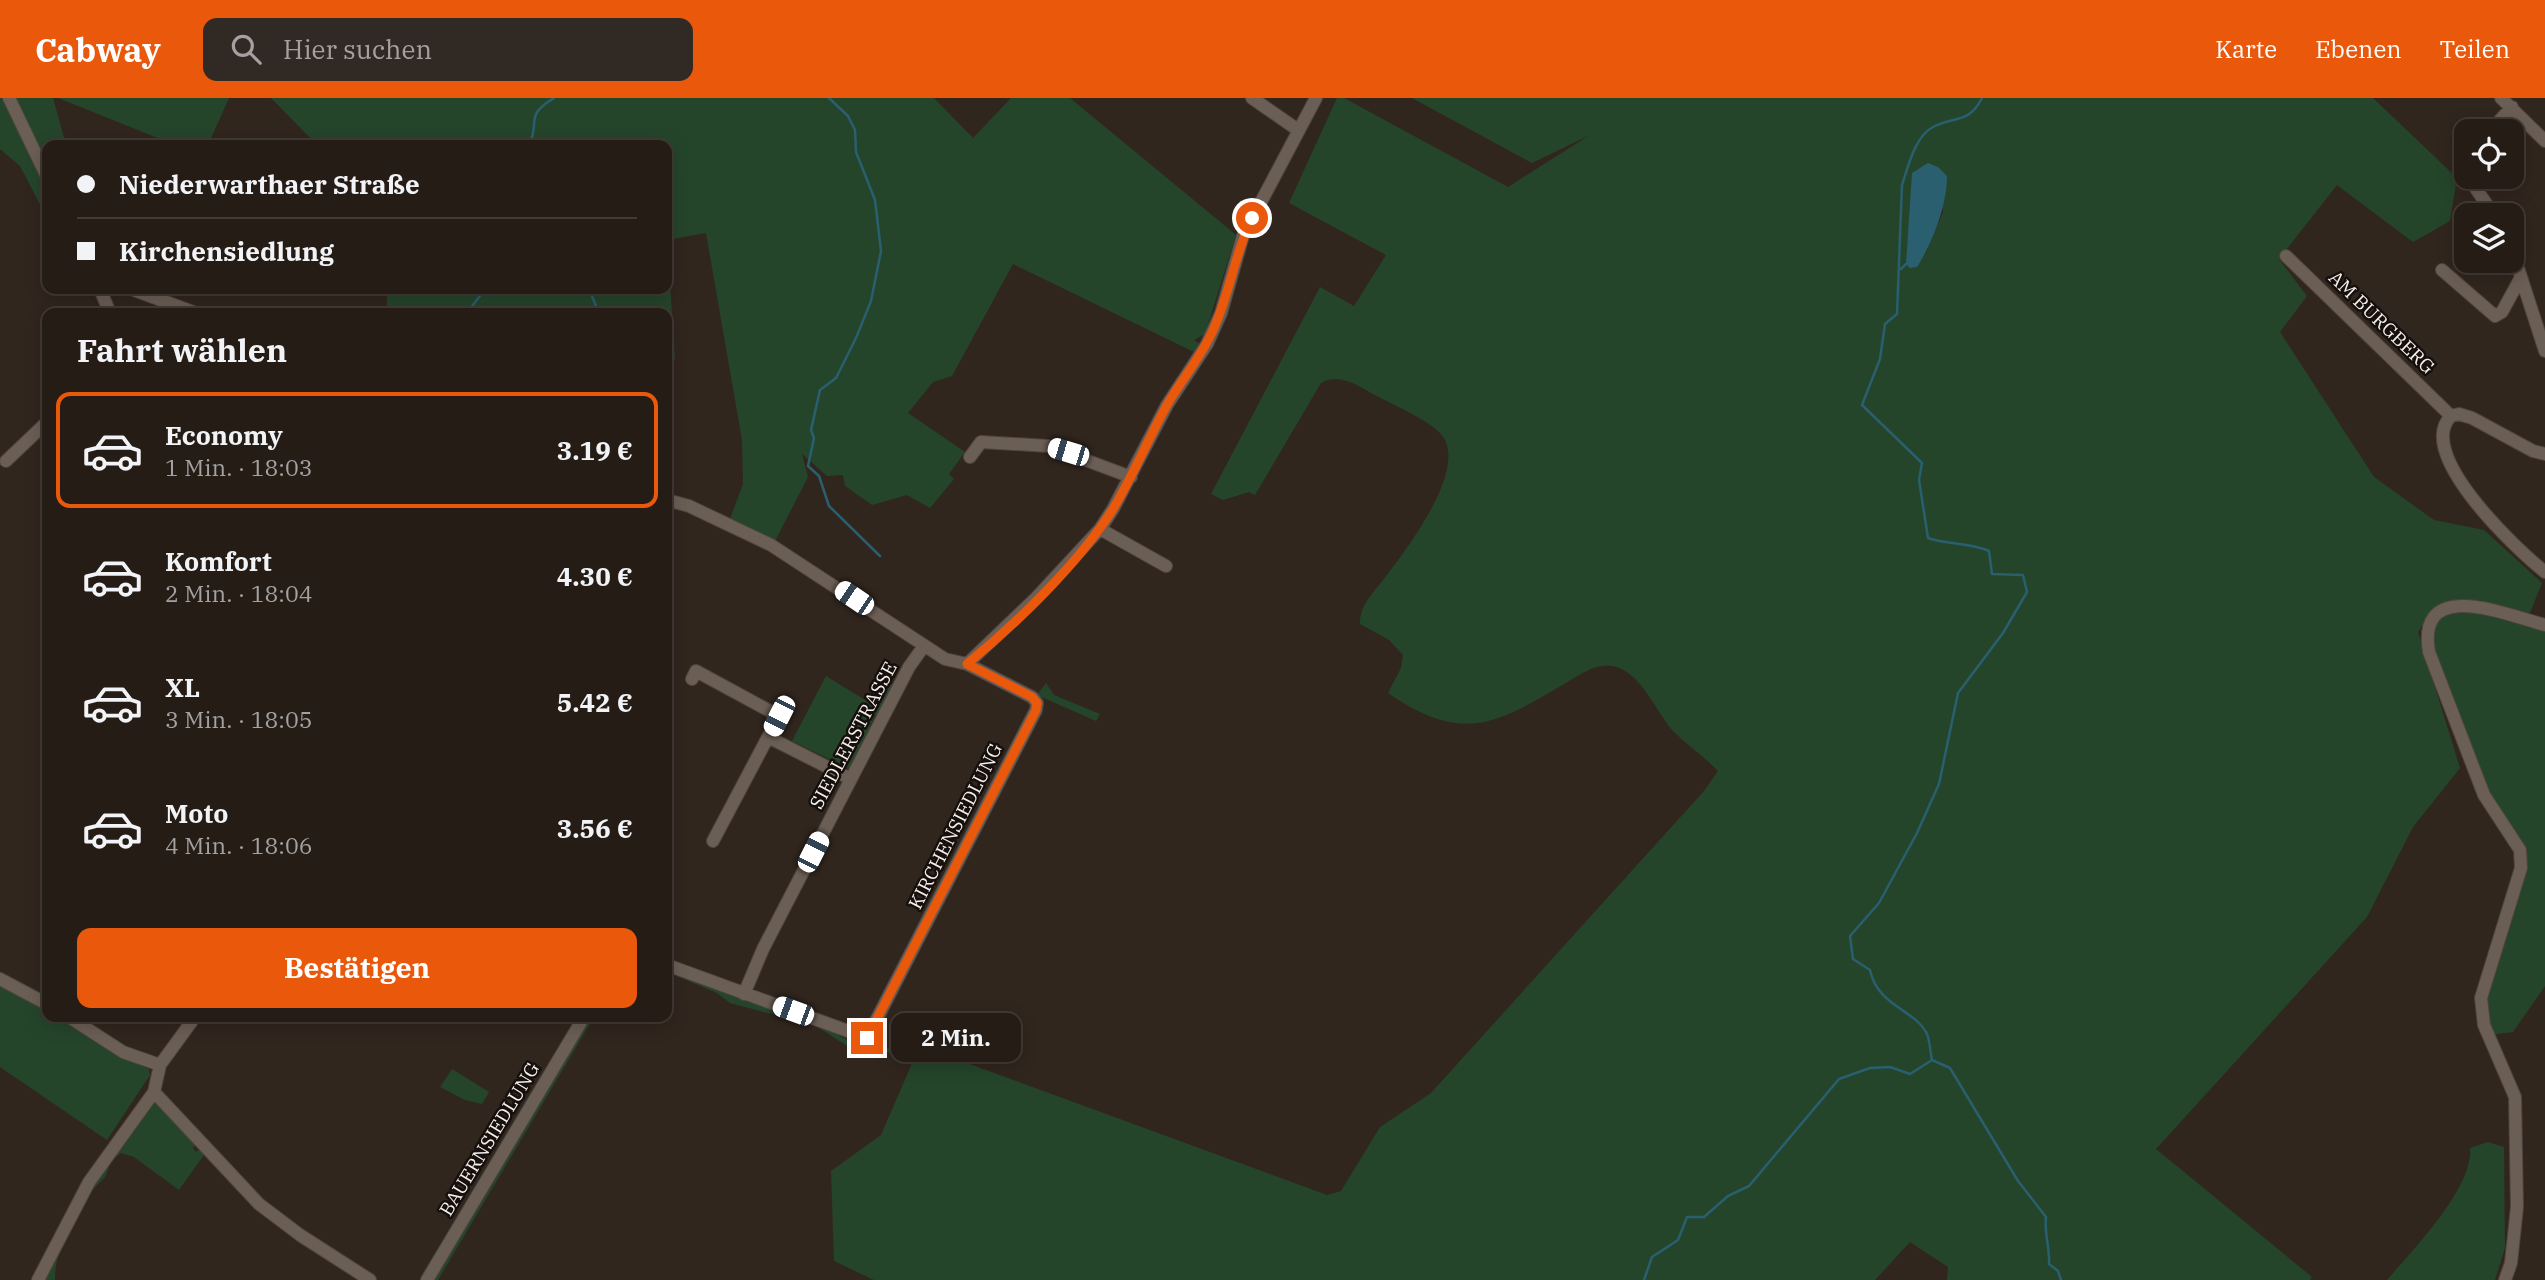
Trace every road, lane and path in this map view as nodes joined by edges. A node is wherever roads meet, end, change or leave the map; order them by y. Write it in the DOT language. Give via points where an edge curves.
graph roads {
  1 [pos="9,98"];
  2 [pos="1252,98"];
  3 [pos="1315,98"];
  4 [pos="2501,98"];
  5 [pos="2512,107"];
  6 [pos="2501,119"];
  7 [pos="1298,130"];
  8 [pos="2545,141"];
  9 [pos="42,167"];
  10 [pos="2286,256"];
  11 [pos="2442,270"];
  12 [pos="2520,273"];
  13 [pos="2521,277"];
  14 [pos="145,294"];
  15 [pos="182,308"];
  16 [pos="2545,351"];
  17 [pos="2451,416"];
  18 [pos="42,427"];
  19 [pos="2545,454"];
  20 [pos="970,457"];
  21 [pos="6,461"];
  22 [pos="1131,477"];
  23 [pos="672,501"];
  24 [pos="1100,528"];
  25 [pos="1166,566"];
  26 [pos="2545,572"];
  27 [pos="2545,625"];
  28 [pos="924,646"];
  29 [pos="967,664"];
  30 [pos="692,679"];
  31 [pos="768,737"];
  32 [pos="851,779"];
  33 [pos="713,841"];
  34 [pos="672,967"];
  35 [pos="0,979"];
  36 [pos="744,994"];
  37 [pos="42,1001"];
  38 [pos="77,1022"];
  39 [pos="190,1022"];
  40 [pos="581,1022"];
  41 [pos="160,1065"];
  42 [pos="154,1092"];
  43 [pos="38,1280"];
  44 [pos="370,1280"];
  45 [pos="427,1280"];
  46 [pos="2505,1280"];
  1 -- 9 [label="street"];
  2 -- 7 [label="street"];
  3 -- 7 [label="street"];
  4 -- 5 [label="street"];
  5 -- 6 [label="street"];
  5 -- 8 [label="street"];
  7 -- 22 [label="street" via="1243,236 1207,344 1167,405"];
  10 -- 17 [label="street, AM BURGBERG"];
  11 -- 13 [label="street" via="2495,316 2502,312"];
  12 -- 13 [label="street"];
  13 -- 16 [label="street"];
  14 -- 15 [label="street"];
  17 -- 19 [label="street" via="2472,418"];
  17 -- 26 [label="street" via="2440,438 2455,475 2518,551"];
  18 -- 21 [label="street"];
  20 -- 22 [label="street" via="981,442 1040,444"];
  22 -- 24 [label="street"];
  23 -- 28 [label="street, KIRCHENSIEDLUNG" via="771,545"];
  24 -- 25 [label="street"];
  24 -- 29 [label="street"];
  27 -- 46 [label="street" via="2477,606 2456,607 2439,612 2427,623 2426,633 2429,652 2484,795 2520,850 2521,868 2481,999 2484,1025 2515,1097 2517,1207"];
  28 -- 29 [label="street, KIRCHENSIEDLUNG" via="945,659"];
  28 -- 32 [label="street, SIEDLERSTRASSE"];
  29 -- 36 [label="street, KIRCHENSIEDLUNG" via="1032,697 1036,710 867,1038"];
  30 -- 31 [label="street" via="696,671 779,716"];
  31 -- 32 [label="street"];
  31 -- 33 [label="street"];
  32 -- 36 [label="street, SIEDLERSTRASSE"];
  34 -- 36 [label="street"];
  35 -- 37 [label="street"];
  38 -- 41 [label="street" via="123,1052"];
  39 -- 41 [label="street"];
  40 -- 45 [label="street, BAUERNSIEDLUNG"];
  41 -- 42 [label="street"];
  42 -- 43 [label="street" via="99,1166"];
  42 -- 44 [label="street" via="259,1204"];
}
